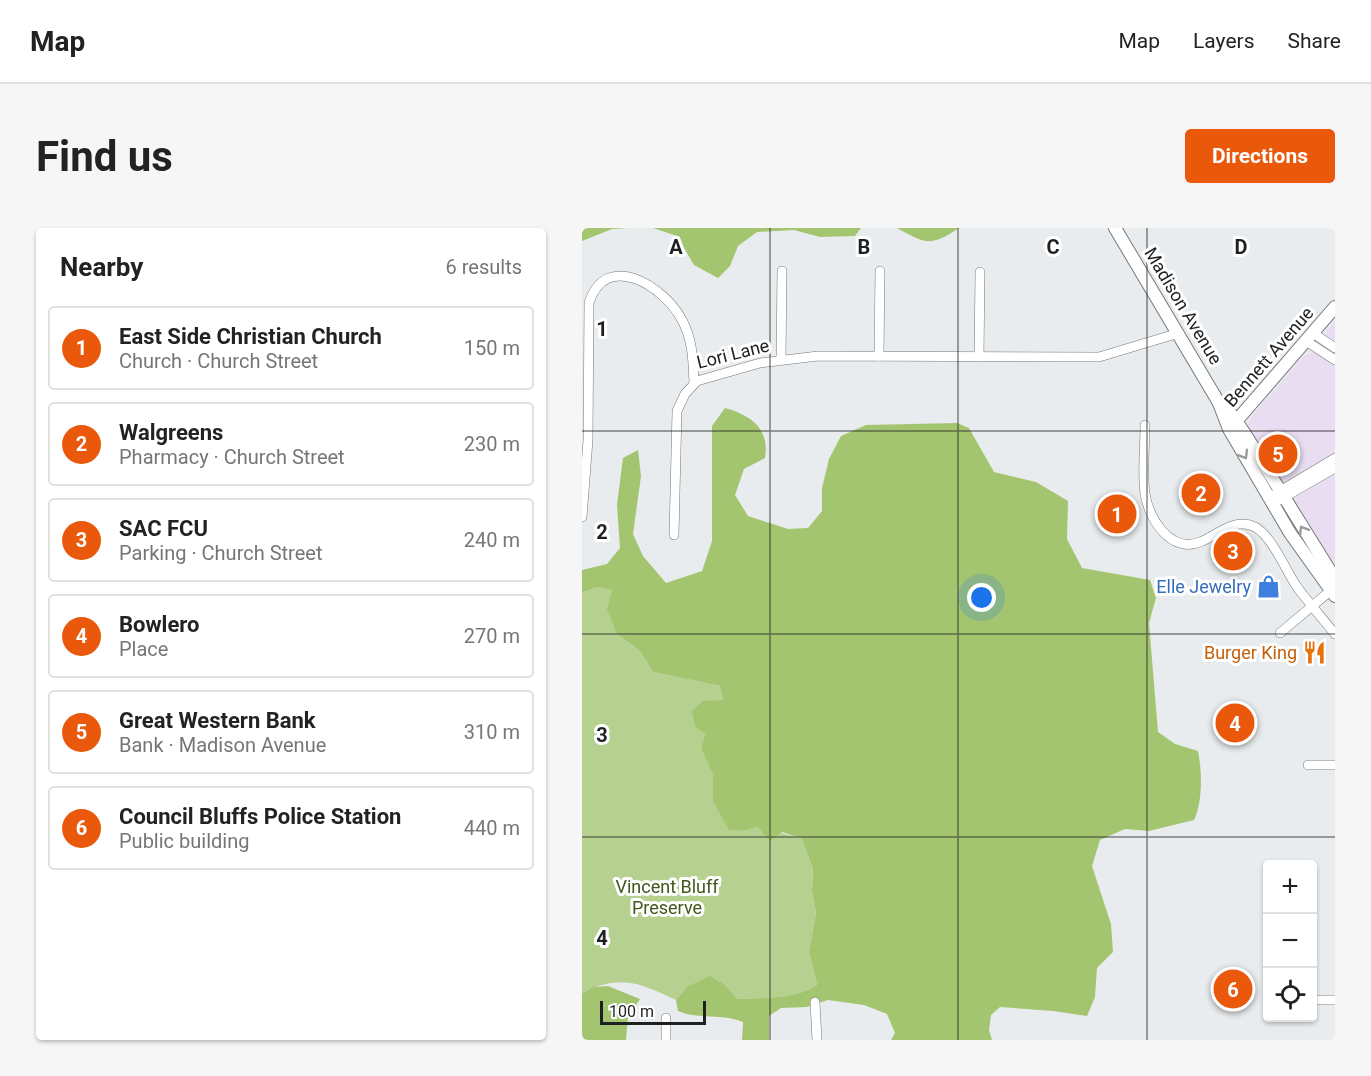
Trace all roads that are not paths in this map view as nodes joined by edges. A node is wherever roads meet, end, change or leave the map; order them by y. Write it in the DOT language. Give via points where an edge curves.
graph roads {
  1 [pos="1115,228"];
  2 [pos="782,271"];
  3 [pos="880,271"];
  4 [pos="980,272"];
  5 [pos="1335,308"];
  6 [pos="1179,333"];
  7 [pos="1310,337"];
  8 [pos="1335,348"];
  9 [pos="879,356"];
  10 [pos="979,357"];
  11 [pos="782,359"];
  12 [pos="1335,360"];
  13 [pos="694,383"];
  14 [pos="1145,425"];
  15 [pos="1233,425"];
  16 [pos="1335,458"];
  17 [pos="1335,468"];
  18 [pos="1278,497"];
  19 [pos="582,517"];
  20 [pos="674,535"];
  21 [pos="1335,579"];
  22 [pos="1334,592"];
  23 [pos="1312,606"];
  24 [pos="1280,633"];
  25 [pos="1335,634"];
  26 [pos="1308,765"];
  27 [pos="1335,765"];
  28 [pos="1317,1000"];
  29 [pos="1335,1000"];
  30 [pos="815,1002"];
  31 [pos="666,1018"];
  32 [pos="666,1040"];
  33 [pos="817,1040"];
  1 -- 6 [label="main road, Madison Avenue"];
  2 -- 11 [label="street"];
  3 -- 9 [label="street"];
  4 -- 10 [label="street"];
  5 -- 7 [label="main road, Bennett Avenue"];
  6 -- 10 [label="street, Lori Lane" via="1099,357"];
  6 -- 15 [label="main road, Madison Avenue"];
  7 -- 8 [label="street"];
  7 -- 12 [label="street"];
  7 -- 15 [label="main road, Bennett Avenue"];
  9 -- 10 [label="street, Lori Lane"];
  9 -- 11 [label="street, Lori Lane"];
  11 -- 13 [label="street, Lori Lane" via="722,372"];
  13 -- 19 [label="street, Lori Lane" via="691,341 683,321 666,298 627,276 611,277 597,286 589,303 588,440"];
  13 -- 20 [label="street" via="682,398 676,415"];
  14 -- 23 [label="street" via="1146,500 1167,537 1191,545 1233,525 1254,527 1266,537"];
  15 -- 18 [label="main road, Madison Avenue"];
  16 -- 18 [label="street"];
  17 -- 18 [label="street"];
  21 -- 18 [label="main road, Madison Avenue, one-way"];
  18 -- 22 [label="main road, Madison Avenue" via="1305,557"];
  22 -- 23 [label="street"];
  23 -- 24 [label="street"];
  23 -- 25 [label="street"];
  26 -- 27 [label="street"];
  28 -- 29 [label="street"];
  30 -- 33 [label="street"];
  31 -- 32 [label="street"];
}
